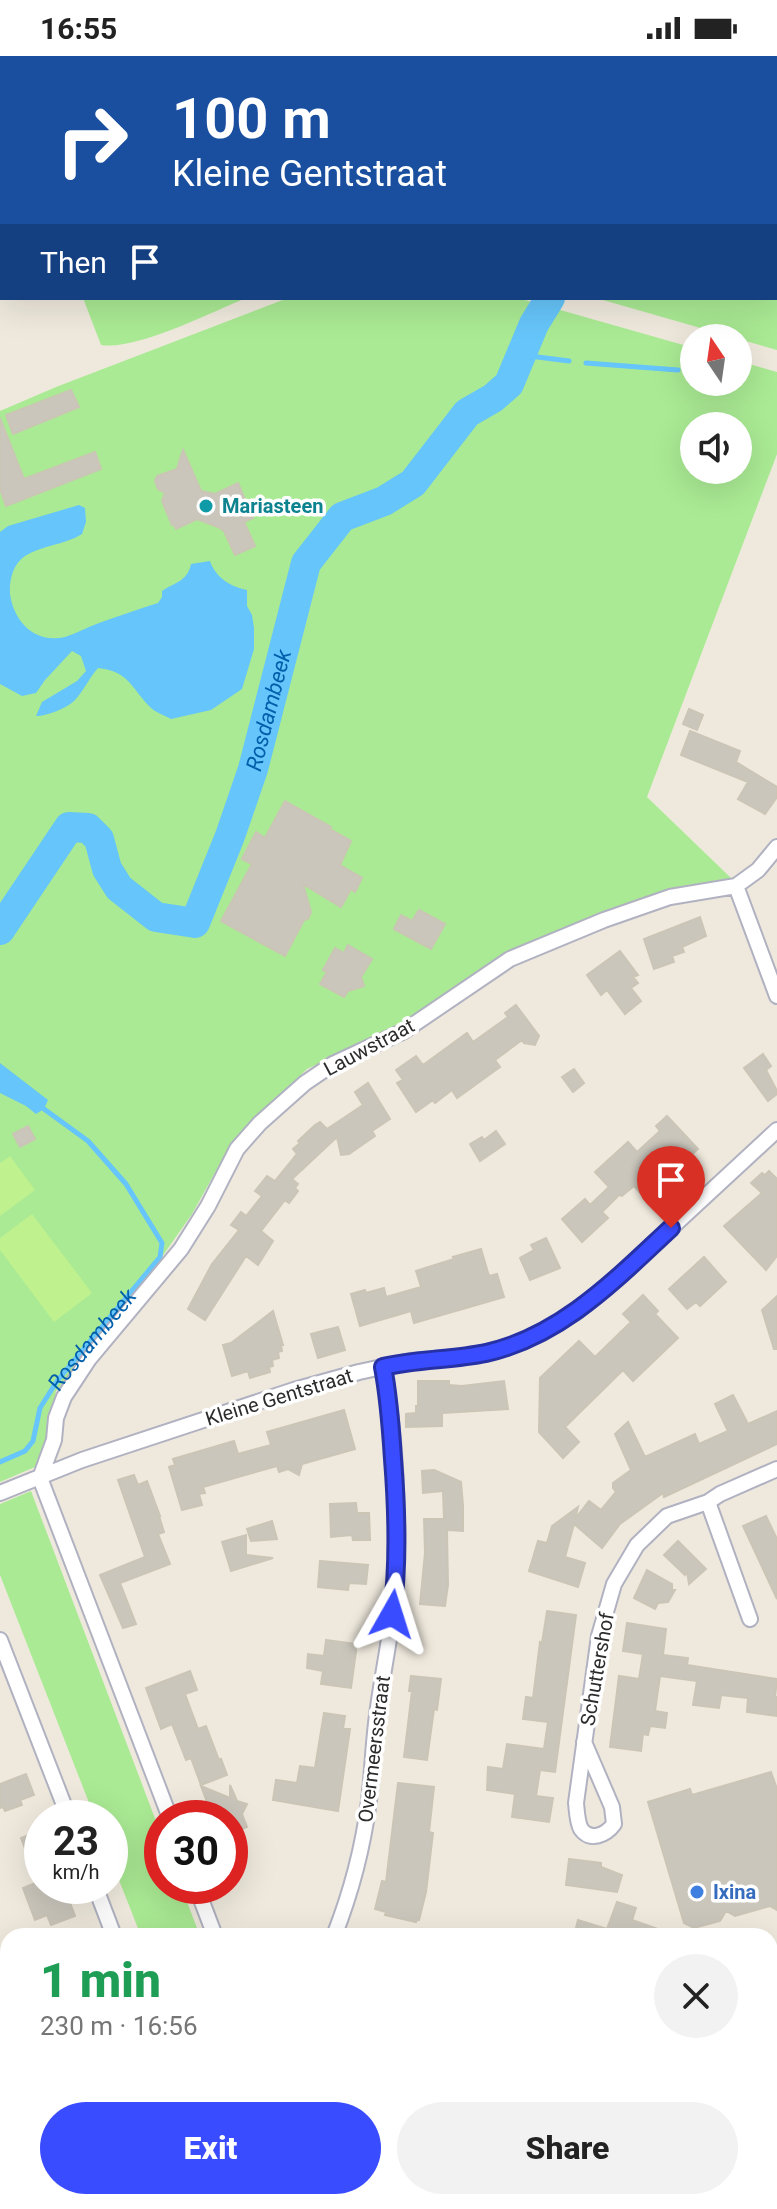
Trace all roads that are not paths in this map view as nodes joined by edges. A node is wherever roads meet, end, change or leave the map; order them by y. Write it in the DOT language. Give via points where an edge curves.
graph roads {
  1 [pos="777,847"];
  2 [pos="736,886"];
  3 [pos="777,996"];
  4 [pos="776,1134"];
  5 [pos="383,1367"];
  6 [pos="777,1469"];
  7 [pos="40,1478"];
  8 [pos="0,1493"];
  9 [pos="708,1502"];
  10 [pos="750,1619"];
  11 [pos="0,1640"];
  12 [pos="584,1742"];
  13 [pos="62,1800"];
  14 [pos="163,1800"];
  15 [pos="102,1904"];
  16 [pos="203,1904"];
  17 [pos="111,1928"];
  18 [pos="212,1928"];
  19 [pos="337,1928"];
  1 -- 2 [label="street"];
  2 -- 3 [label="street"];
  2 -- 7 [label="street, Lauwstraat" via="670,897 510,959 404,1031 305,1083 237,1149 181,1249 89,1359 64,1397"];
  4 -- 5 [label="street, Kleine Gentstraat" via="575,1313 516,1344"];
  5 -- 7 [label="street, Kleine Gentstraat" via="294,1390"];
  5 -- 19 [label="street, Overmeersstraat" via="394,1473 395,1587 369,1804"];
  6 -- 9 [label="street, Schuttershof"];
  7 -- 8 [label="street, Kleine Gentstraat"];
  7 -- 14 [label="street"];
  9 -- 10 [label="street"];
  9 -- 12 [label="street, Schuttershof" via="667,1516 637,1545 614,1584 599,1636"];
  11 -- 13 [label="street"];
  12 -- 12 [label="street, Schuttershof" via="576,1803 579,1826 596,1837 614,1824 612,1807"];
  15 -- 17 [label="street"];
  16 -- 18 [label="street"];
}
